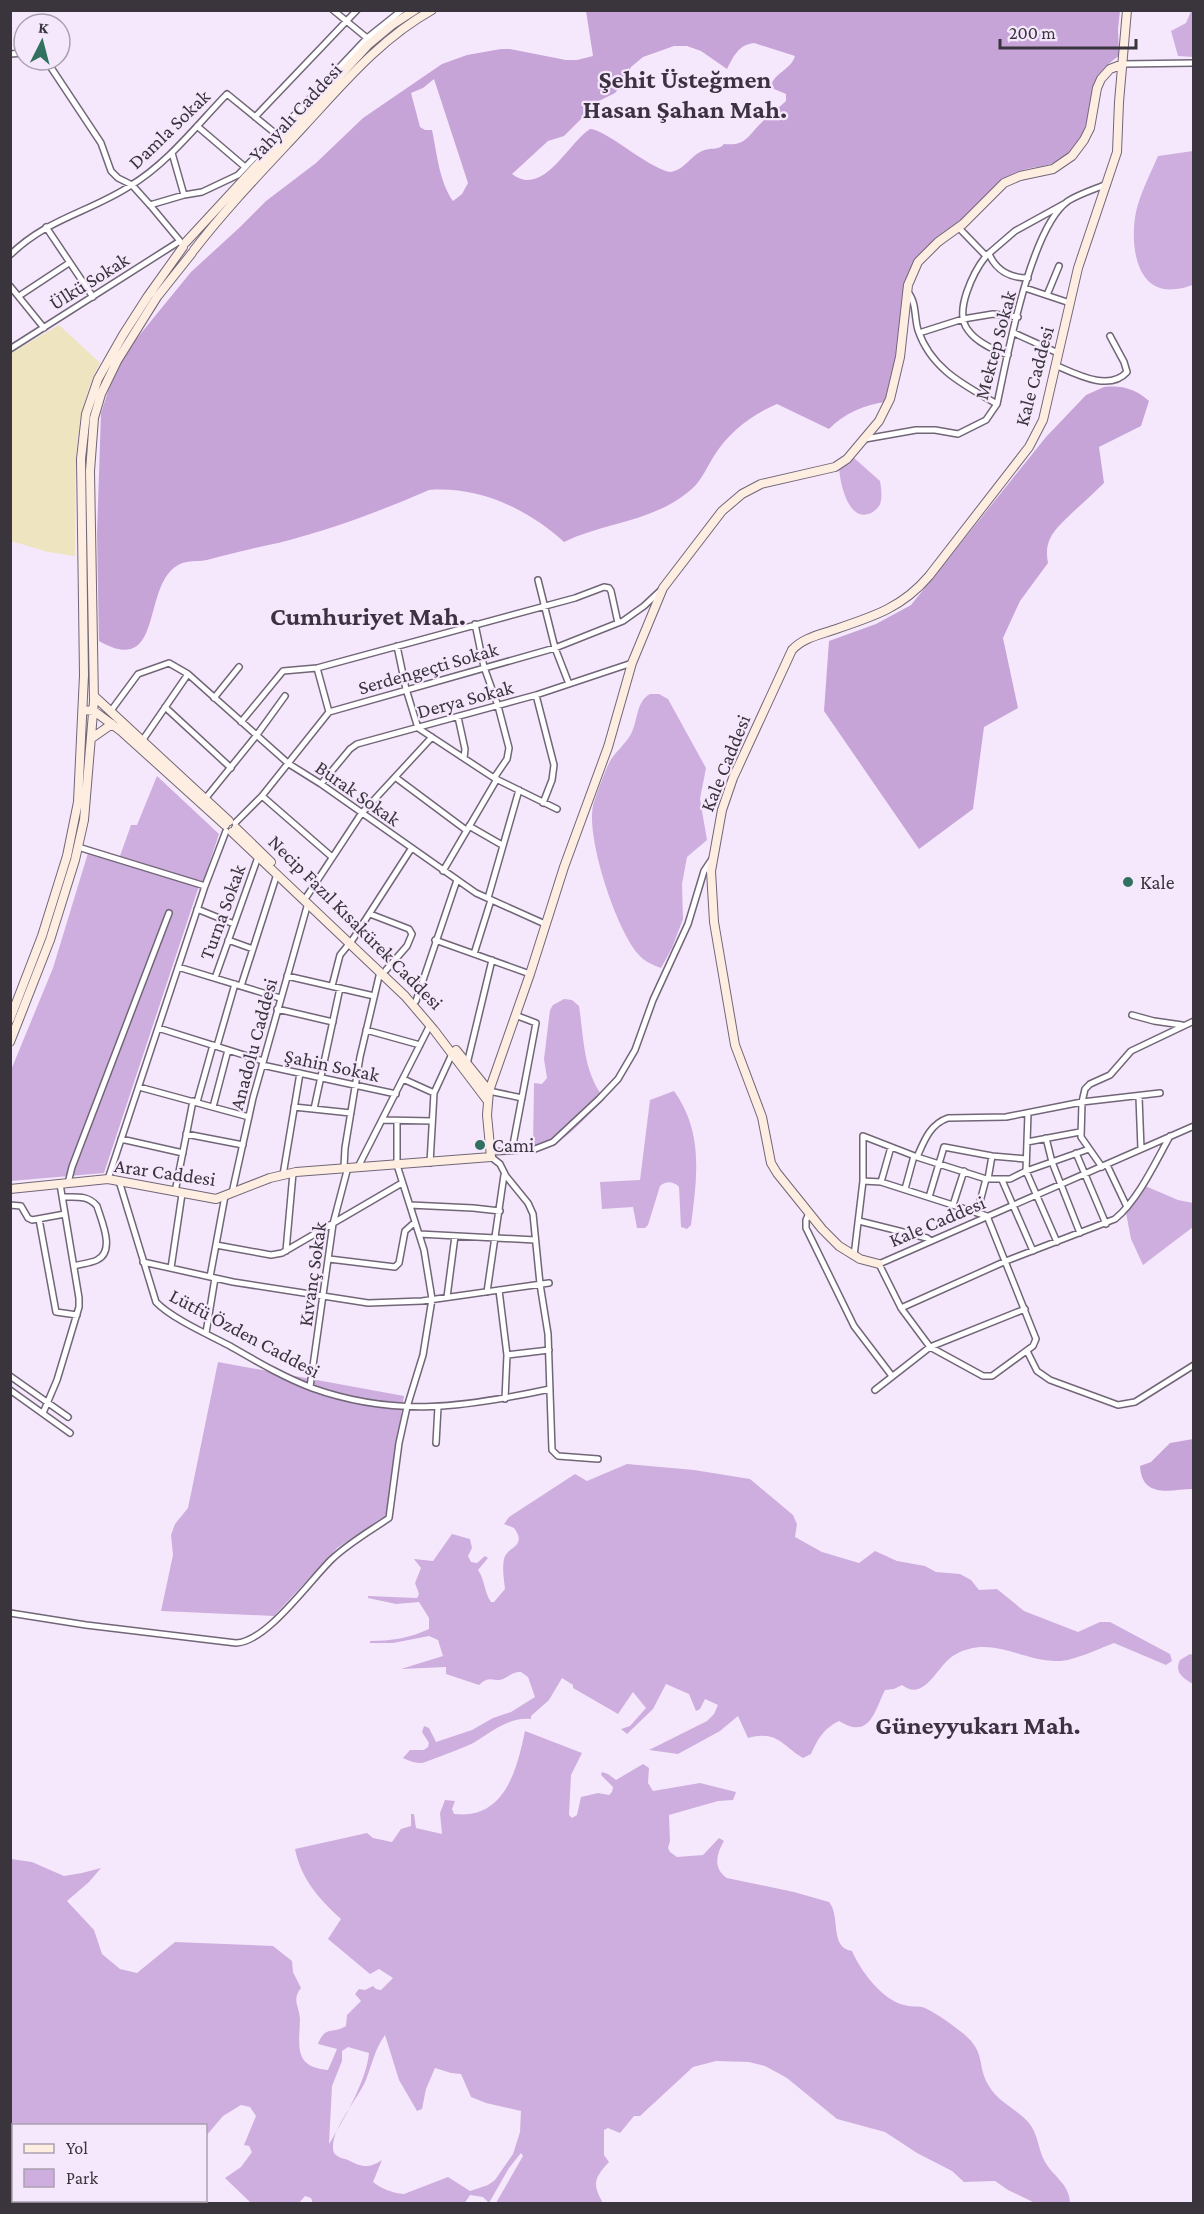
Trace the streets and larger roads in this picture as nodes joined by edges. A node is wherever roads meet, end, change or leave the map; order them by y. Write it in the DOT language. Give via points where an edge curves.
graph roads {
  1 [pos="333,10"];
  2 [pos="357,10"];
  3 [pos="402,10"];
  4 [pos="415,10"];
  5 [pos="432,10"];
  6 [pos="1127,11"];
  7 [pos="346,21"];
  8 [pos="367,38"];
  9 [pos="1194,63"];
  10 [pos="1123,64"];
  11 [pos="53,72"];
  12 [pos="255,117"];
  13 [pos="197,126"];
  14 [pos="278,136"];
  15 [pos="172,153"];
  16 [pos="245,168"];
  17 [pos="1107,184"];
  18 [pos="132,185"];
  19 [pos="184,195"];
  20 [pos="1068,201"];
  21 [pos="150,205"];
  22 [pos="46,227"];
  23 [pos="958,227"];
  24 [pos="183,244"];
  25 [pos="193,251"];
  26 [pos="10,255"];
  27 [pos="987,255"];
  28 [pos="69,263"];
  29 [pos="1059,266"];
  30 [pos="1028,278"];
  31 [pos="10,286"];
  32 [pos="1025,288"];
  33 [pos="907,291"];
  34 [pos="1047,295"];
  35 [pos="19,296"];
  36 [pos="93,297"];
  37 [pos="1070,303"];
  38 [pos="1018,317"];
  39 [pos="963,319"];
  40 [pos="44,328"];
  41 [pos="919,333"];
  42 [pos="1014,333"];
  43 [pos="1110,336"];
  44 [pos="10,349"];
  45 [pos="1058,353"];
  46 [pos="1008,355"];
  47 [pos="1056,365"];
  48 [pos="997,404"];
  49 [pos="864,439"];
  50 [pos="538,580"];
  51 [pos="663,588"];
  52 [pos="545,605"];
  53 [pos="618,623"];
  54 [pos="475,624"];
  55 [pos="397,646"];
  56 [pos="555,648"];
  57 [pos="632,663"];
  58 [pos="239,667"];
  59 [pos="317,668"];
  60 [pos="484,668"];
  61 [pos="188,674"];
  62 [pos="569,684"];
  63 [pos="406,689"];
  64 [pos="83,695"];
  65 [pos="536,695"];
  66 [pos="94,696"];
  67 [pos="285,696"];
  68 [pos="214,698"];
  69 [pos="498,706"];
  70 [pos="165,707"];
  71 [pos="82,710"];
  72 [pos="94,711"];
  73 [pos="110,712"];
  74 [pos="328,712"];
  75 [pos="458,717"];
  76 [pos="241,722"];
  77 [pos="112,724"];
  78 [pos="418,728"];
  79 [pos="256,736"];
  80 [pos="432,737"];
  81 [pos="92,738"];
  82 [pos="142,741"];
  83 [pos="464,758"];
  84 [pos="289,764"];
  85 [pos="231,768"];
  86 [pos="395,777"];
  87 [pos="495,778"];
  88 [pos="321,784"];
  89 [pos="519,790"];
  90 [pos="262,796"];
  91 [pos="205,799"];
  92 [pos="543,803"];
  93 [pos="557,810"];
  94 [pos="361,814"];
  95 [pos="231,827"];
  96 [pos="468,828"];
  97 [pos="502,845"];
  98 [pos="78,847"];
  99 [pos="411,849"];
  100 [pos="258,857"];
  101 [pos="332,857"];
  102 [pos="712,858"];
  103 [pos="443,870"];
  104 [pos="277,874"];
  105 [pos="457,880"];
  106 [pos="205,886"];
  107 [pos="307,899"];
  108 [pos="489,899"];
  109 [pos="197,909"];
  110 [pos="169,913"];
  111 [pos="370,914"];
  112 [pos="234,924"];
  113 [pos="545,924"];
  114 [pos="228,940"];
  115 [pos="435,940"];
  116 [pos="352,941"];
  117 [pos="253,949"];
  118 [pos="474,954"];
  119 [pos="492,960"];
  120 [pos="178,967"];
  121 [pos="383,970"];
  122 [pos="531,974"];
  123 [pos="287,976"];
  124 [pos="215,978"];
  125 [pos="238,985"];
  126 [pos="332,986"];
  127 [pos="340,988"];
  128 [pos="374,996"];
  129 [pos="280,998"];
  130 [pos="416,1001"];
  131 [pos="277,1009"];
  132 [pos="515,1015"];
  133 [pos="1132,1015"];
  134 [pos="10,1019"];
  135 [pos="1194,1021"];
  136 [pos="333,1022"];
  137 [pos="430,1025"];
  138 [pos="1182,1025"];
  139 [pos="158,1028"];
  140 [pos="366,1030"];
  141 [pos="10,1042"];
  142 [pos="420,1045"];
  143 [pos="215,1046"];
  144 [pos="228,1050"];
  145 [pos="452,1054"];
  146 [pos="263,1063"];
  147 [pos="467,1064"];
  148 [pos="300,1073"];
  149 [pos="321,1078"];
  150 [pos="403,1079"];
  151 [pos="355,1085"];
  152 [pos="139,1087"];
  153 [pos="489,1091"];
  154 [pos="434,1093"];
  155 [pos="1160,1093"];
  156 [pos="396,1094"];
  157 [pos="1139,1097"];
  158 [pos="522,1098"];
  159 [pos="487,1100"];
  160 [pos="195,1102"];
  161 [pos="1082,1102"];
  162 [pos="213,1107"];
  163 [pos="294,1107"];
  164 [pos="314,1109"];
  165 [pos="351,1113"];
  166 [pos="1028,1113"];
  167 [pos="249,1117"];
  168 [pos="382,1120"];
  169 [pos="397,1121"];
  170 [pos="432,1121"];
  171 [pos="1194,1126"];
  172 [pos="1080,1132"];
  173 [pos="186,1134"];
  174 [pos="1170,1136"];
  175 [pos="1046,1138"];
  176 [pos="121,1139"];
  177 [pos="1026,1142"];
  178 [pos="243,1145"];
  179 [pos="891,1147"];
  180 [pos="1089,1149"];
  181 [pos="1141,1149"];
  182 [pos="512,1150"];
  183 [pos="183,1153"];
  184 [pos="1076,1154"];
  185 [pos="490,1155"];
  186 [pos="915,1156"];
  187 [pos="992,1156"];
  188 [pos="1026,1159"];
  189 [pos="1052,1162"];
  190 [pos="430,1163"];
  191 [pos="938,1163"];
  192 [pos="397,1165"];
  193 [pos="1105,1166"];
  194 [pos="346,1167"];
  195 [pos="358,1167"];
  196 [pos="964,1171"];
  197 [pos="1026,1171"];
  198 [pos="293,1173"];
  199 [pos="505,1173"];
  200 [pos="283,1175"];
  201 [pos="1085,1175"];
  202 [pos="108,1179"];
  203 [pos="987,1179"];
  204 [pos="1002,1180"];
  205 [pos="119,1181"];
  206 [pos="863,1181"];
  207 [pos="881,1182"];
  208 [pos="402,1183"];
  209 [pos="64,1184"];
  210 [pos="1061,1186"];
  211 [pos="10,1189"];
  212 [pos="905,1189"];
  213 [pos="178,1193"];
  214 [pos="228,1195"];
  215 [pos="63,1197"];
  216 [pos="929,1197"];
  217 [pos="1037,1197"];
  218 [pos="10,1205"];
  219 [pos="410,1205"];
  220 [pos="953,1205"];
  221 [pos="1014,1207"];
  222 [pos="1127,1207"];
  223 [pos="500,1211"];
  224 [pos="809,1213"];
  225 [pos="977,1213"];
  226 [pos="65,1214"];
  227 [pos="987,1216"];
  228 [pos="39,1219"];
  229 [pos="859,1221"];
  230 [pos="415,1222"];
  231 [pos="333,1224"];
  232 [pos="1106,1224"];
  233 [pos="1080,1233"];
  234 [pos="419,1234"];
  235 [pos="455,1236"];
  236 [pos="494,1237"];
  237 [pos="535,1240"];
  238 [pos="931,1241"];
  239 [pos="1057,1242"];
  240 [pos="216,1245"];
  241 [pos="286,1251"];
  242 [pos="1033,1251"];
  243 [pos="854,1256"];
  244 [pos="329,1259"];
  245 [pos="1006,1261"];
  246 [pos="143,1262"];
  247 [pos="879,1264"];
  248 [pos="74,1266"];
  249 [pos="171,1268"];
  250 [pos="213,1278"];
  251 [pos="549,1283"];
  252 [pos="540,1284"];
  253 [pos="499,1290"];
  254 [pos="487,1292"];
  255 [pos="324,1297"];
  256 [pos="447,1297"];
  257 [pos="432,1299"];
  258 [pos="901,1308"];
  259 [pos="1025,1308"];
  260 [pos="77,1315"];
  261 [pos="206,1334"];
  262 [pos="930,1347"];
  263 [pos="549,1350"];
  264 [pos="1027,1351"];
  265 [pos="507,1355"];
  266 [pos="1194,1365"];
  267 [pos="10,1376"];
  268 [pos="892,1376"];
  269 [pos="310,1387"];
  270 [pos="550,1389"];
  271 [pos="10,1390"];
  272 [pos="875,1390"];
  273 [pos="505,1399"];
  274 [pos="47,1402"];
  275 [pos="407,1407"];
  276 [pos="438,1407"];
  277 [pos="43,1413"];
  278 [pos="68,1417"];
  279 [pos="70,1433"];
  280 [pos="436,1443"];
  281 [pos="598,1459"];
  282 [pos="10,1613"];
  1 -- 7 [label="street"];
  2 -- 7 [label="street"];
  3 -- 8 [label="street"];
  4 -- 14 [label="street, Yahyalı Caddesi" via="368,45"];
  5 -- 25 [label="street, Yahyalı Caddesi" via="376,49 246,188"];
  6 -- 10 [label="street, Kale Caddesi"];
  7 -- 8 [label="street"];
  7 -- 12 [label="street"];
  8 -- 14 [label="street"];
  9 -- 10 [label="street"];
  10 -- 17 [label="street, Kale Caddesi" via="1119,143"];
  10 -- 23 [label="street" via="1110,69 1101,79 1090,128 1072,156 1053,169 1008,180"];
  11 -- 18 [label="street" via="101,143 111,171"];
  12 -- 13 [label="street, Damla Sokak" via="227,94"];
  12 -- 14 [label="street, Damla Sokak"];
  13 -- 15 [label="street, Damla Sokak"];
  13 -- 16 [label="street"];
  14 -- 16 [label="street"];
  14 -- 24 [label="street, Yahyalı Caddesi"];
  15 -- 18 [label="street, Damla Sokak"];
  15 -- 19 [label="street"];
  16 -- 19 [label="street" via="202,192"];
  17 -- 20 [label="street, Mektep Sokak"];
  17 -- 37 [label="street, Kale Caddesi"];
  18 -- 21 [label="street"];
  18 -- 22 [label="street, Damla Sokak"];
  19 -- 21 [label="street"];
  20 -- 27 [label="street" via="1015,231"];
  20 -- 30 [label="street, Mektep Sokak" via="1041,239"];
  21 -- 24 [label="street"];
  22 -- 26 [label="street, Damla Sokak"];
  22 -- 28 [label="street"];
  23 -- 27 [label="street"];
  23 -- 33 [label="street" via="922,257"];
  24 -- 25 [label="street" via="194,244"];
  24 -- 36 [label="street, Ülkü Sokak"];
  24 -- 64 [label="street, Yahyalı Caddesi" via="123,335 98,379 86,414 81,459"];
  25 -- 66 [label="street, Yahyalı Caddesi" via="157,297 117,361 95,410 90,461"];
  27 -- 30 [label="street" via="1004,272"];
  27 -- 39 [label="street" via="967,292"];
  28 -- 35 [label="street"];
  28 -- 36 [label="street"];
  29 -- 34 [label="street"];
  30 -- 32 [label="street, Mektep Sokak"];
  31 -- 35 [label="street"];
  32 -- 34 [label="street"];
  32 -- 38 [label="street, Mektep Sokak"];
  33 -- 41 [label="street"];
  33 -- 49 [label="street" via="892,392 882,416"];
  34 -- 37 [label="street"];
  35 -- 40 [label="street"];
  36 -- 40 [label="street, Ülkü Sokak"];
  37 -- 45 [label="street, Kale Caddesi"];
  38 -- 39 [label="street" via="993,314"];
  38 -- 42 [label="street, Mektep Sokak"];
  39 -- 41 [label="street"];
  39 -- 46 [label="street" via="970,333"];
  40 -- 44 [label="street, Ülkü Sokak"];
  41 -- 48 [label="street" via="943,370"];
  42 -- 45 [label="street"];
  42 -- 46 [label="street, Mektep Sokak"];
  43 -- 47 [label="street" via="1127,372 1120,379 1107,382"];
  45 -- 47 [label="street, Kale Caddesi"];
  46 -- 48 [label="street, Mektep Sokak"];
  47 -- 102 [label="street, Kale Caddesi" via="1043,420 1033,441 924,582 889,610 804,640 789,654 728,790"];
  48 -- 49 [label="street, Mektep Sokak" via="986,420 958,434 916,430"];
  49 -- 51 [label="street" via="838,465 761,484 742,494 722,512"];
  50 -- 52 [label="street"];
  51 -- 53 [label="street, Serdengeçti Sokak"];
  51 -- 57 [label="street"];
  52 -- 53 [label="street" via="606,587"];
  52 -- 54 [label="street"];
  52 -- 56 [label="street"];
  53 -- 56 [label="street, Serdengeçti Sokak"];
  54 -- 55 [label="street"];
  54 -- 60 [label="street"];
  55 -- 59 [label="street"];
  55 -- 63 [label="street"];
  56 -- 60 [label="street, Serdengeçti Sokak"];
  56 -- 62 [label="street"];
  57 -- 62 [label="street, Derya Sokak"];
  57 -- 113 [label="street" via="608,747"];
  58 -- 68 [label="street"];
  59 -- 74 [label="street"];
  59 -- 76 [label="street" via="283,671"];
  60 -- 63 [label="street, Serdengeçti Sokak"];
  60 -- 69 [label="street"];
  61 -- 68 [label="street, Burak Sokak"];
  61 -- 70 [label="street"];
  61 -- 73 [label="street, Burak Sokak" via="169,663 138,674"];
  62 -- 65 [label="street, Derya Sokak"];
  63 -- 74 [label="street, Serdengeçti Sokak"];
  63 -- 78 [label="street"];
  64 -- 66 [label="street"];
  64 -- 71 [label="street, Yahyalı Caddesi"];
  65 -- 69 [label="street, Derya Sokak"];
  65 -- 92 [label="street" via="554,765"];
  66 -- 72 [label="street, Yahyalı Caddesi"];
  66 -- 73 [label="street, Necip Fazıl Kısakürek Caddesi"];
  67 -- 79 [label="street"];
  68 -- 76 [label="street, Burak Sokak"];
  69 -- 75 [label="street, Derya Sokak"];
  69 -- 87 [label="street" via="509,751"];
  70 -- 82 [label="street"];
  70 -- 85 [label="street"];
  71 -- 72 [label="street"];
  71 -- 134 [label="street, Yahyalı Caddesi" via="79,791 71,842 42,936"];
  72 -- 77 [label="street, Necip Fazıl Kısakürek Caddesi"];
  72 -- 81 [label="street, Yahyalı Caddesi"];
  73 -- 82 [label="street, Necip Fazıl Kısakürek Caddesi"];
  74 -- 84 [label="street"];
  75 -- 78 [label="street, Derya Sokak"];
  75 -- 83 [label="street"];
  76 -- 79 [label="street, Burak Sokak"];
  77 -- 81 [label="street"];
  77 -- 95 [label="street, Necip Fazıl Kısakürek Caddesi"];
  78 -- 80 [label="street"];
  78 -- 88 [label="street, Derya Sokak" via="354,746"];
  79 -- 84 [label="street, Burak Sokak"];
  79 -- 85 [label="street"];
  80 -- 83 [label="street"];
  80 -- 86 [label="street, Anadolu Caddesi"];
  81 -- 98 [label="street, Yahyalı Caddesi"];
  82 -- 91 [label="street, Necip Fazıl Kısakürek Caddesi"];
  83 -- 87 [label="street"];
  84 -- 88 [label="street, Burak Sokak"];
  84 -- 90 [label="street"];
  85 -- 91 [label="street"];
  86 -- 94 [label="street, Anadolu Caddesi"];
  86 -- 96 [label="street"];
  87 -- 89 [label="street"];
  87 -- 96 [label="street"];
  88 -- 94 [label="street, Burak Sokak"];
  89 -- 92 [label="street"];
  89 -- 97 [label="street"];
  90 -- 95 [label="street"];
  90 -- 101 [label="street"];
  91 -- 95 [label="street, Necip Fazıl Kısakürek Caddesi"];
  92 -- 93 [label="street"];
  94 -- 99 [label="street, Burak Sokak"];
  94 -- 101 [label="street, Anadolu Caddesi"];
  95 -- 100 [label="street, Necip Fazıl Kısakürek Caddesi"];
  95 -- 106 [label="street"];
  95 -- 107 [label="street, Necip Fazıl Kısakürek Caddesi"];
  96 -- 97 [label="street"];
  96 -- 103 [label="street"];
  97 -- 108 [label="street"];
  98 -- 106 [label="street"];
  98 -- 141 [label="street, Yahyalı Caddesi" via="51,940"];
  99 -- 103 [label="street, Burak Sokak"];
  99 -- 111 [label="street"];
  100 -- 104 [label="street, Necip Fazıl Kısakürek Caddesi"];
  100 -- 112 [label="street, Turna Sokak"];
  101 -- 107 [label="street, Anadolu Caddesi"];
  102 -- 182 [label="street" via="681,940 623,1071 553,1142 540,1148"];
  102 -- 224 [label="street, Kale Caddesi" via="712,910 735,1045 762,1117 771,1163"];
  103 -- 105 [label="street, Burak Sokak"];
  104 -- 107 [label="street, Necip Fazıl Kısakürek Caddesi"];
  104 -- 117 [label="street"];
  105 -- 108 [label="street, Burak Sokak"];
  105 -- 115 [label="street"];
  106 -- 109 [label="street"];
  107 -- 116 [label="street, Necip Fazıl Kısakürek Caddesi"];
  107 -- 123 [label="street, Anadolu Caddesi"];
  108 -- 113 [label="street, Burak Sokak"];
  108 -- 118 [label="street"];
  109 -- 112 [label="street"];
  109 -- 120 [label="street"];
  110 -- 209 [label="street"];
  111 -- 116 [label="street"];
  111 -- 121 [label="street" via="410,929 412,934 407,946"];
  112 -- 114 [label="street, Turna Sokak"];
  113 -- 122 [label="street"];
  114 -- 117 [label="street"];
  114 -- 124 [label="street, Turna Sokak"];
  115 -- 118 [label="street"];
  115 -- 130 [label="street"];
  116 -- 121 [label="street, Necip Fazıl Kısakürek Caddesi"];
  116 -- 126 [label="street" via="338,958"];
  117 -- 125 [label="street"];
  118 -- 119 [label="street"];
  119 -- 122 [label="street"];
  119 -- 147 [label="street"];
  120 -- 124 [label="street"];
  120 -- 139 [label="street"];
  121 -- 128 [label="street, Kıvanç Sokak"];
  121 -- 130 [label="street, Necip Fazıl Kısakürek Caddesi"];
  121 -- 137 [label="street, Necip Fazıl Kısakürek Caddesi"];
  122 -- 132 [label="street"];
  123 -- 126 [label="street"];
  123 -- 129 [label="street, Anadolu Caddesi"];
  124 -- 125 [label="street"];
  125 -- 129 [label="street"];
  125 -- 143 [label="street"];
  126 -- 127 [label="street"];
  127 -- 128 [label="street"];
  127 -- 136 [label="street"];
  128 -- 140 [label="street, Kıvanç Sokak"];
  129 -- 131 [label="street, Anadolu Caddesi"];
  130 -- 147 [label="street, Necip Fazıl Kısakürek Caddesi"];
  131 -- 136 [label="street"];
  131 -- 146 [label="street, Anadolu Caddesi"];
  132 -- 153 [label="street"];
  132 -- 158 [label="street" via="536,1023"];
  133 -- 138 [label="street"];
  135 -- 138 [label="street"];
  136 -- 149 [label="street"];
  137 -- 142 [label="street"];
  137 -- 145 [label="street, Necip Fazıl Kısakürek Caddesi"];
  138 -- 161 [label="street" via="1131,1051 1110,1075 1087,1087"];
  139 -- 143 [label="street, Şahin Sokak"];
  139 -- 152 [label="street"];
  140 -- 142 [label="street"];
  140 -- 151 [label="street, Kıvanç Sokak"];
  142 -- 150 [label="street"];
  143 -- 144 [label="street, Şahin Sokak"];
  143 -- 160 [label="street"];
  144 -- 146 [label="street, Şahin Sokak"];
  144 -- 162 [label="street"];
  145 -- 154 [label="street"];
  145 -- 159 [label="street, Necip Fazıl Kısakürek Caddesi"];
  146 -- 148 [label="street, Şahin Sokak"];
  146 -- 167 [label="street, Anadolu Caddesi"];
  147 -- 153 [label="street, Necip Fazıl Kısakürek Caddesi"];
  148 -- 149 [label="street, Şahin Sokak"];
  148 -- 163 [label="street"];
  149 -- 151 [label="street, Şahin Sokak"];
  149 -- 164 [label="street"];
  150 -- 154 [label="street"];
  150 -- 156 [label="street"];
  151 -- 156 [label="street, Şahin Sokak"];
  151 -- 165 [label="street, Kıvanç Sokak"];
  152 -- 160 [label="street"];
  152 -- 176 [label="street"];
  153 -- 158 [label="street"];
  153 -- 159 [label="street"];
  154 -- 170 [label="street"];
  155 -- 157 [label="street"];
  156 -- 168 [label="street"];
  157 -- 161 [label="street"];
  157 -- 181 [label="street"];
  158 -- 182 [label="street"];
  159 -- 185 [label="street"];
  160 -- 162 [label="street"];
  160 -- 173 [label="street"];
  161 -- 166 [label="street"];
  161 -- 172 [label="street"];
  162 -- 167 [label="street"];
  163 -- 164 [label="street"];
  163 -- 200 [label="street"];
  164 -- 165 [label="street"];
  165 -- 194 [label="street, Kıvanç Sokak" via="344,1153"];
  166 -- 177 [label="street"];
  166 -- 186 [label="street" via="944,1119 932,1129"];
  167 -- 178 [label="street, Anadolu Caddesi"];
  168 -- 169 [label="street"];
  168 -- 195 [label="street"];
  169 -- 170 [label="street"];
  169 -- 192 [label="street"];
  170 -- 190 [label="street"];
  171 -- 174 [label="street, Kale Caddesi"];
  172 -- 175 [label="street"];
  172 -- 180 [label="street"];
  173 -- 178 [label="street"];
  173 -- 183 [label="street"];
  174 -- 181 [label="street, Kale Caddesi"];
  174 -- 222 [label="street"];
  175 -- 177 [label="street"];
  175 -- 189 [label="street"];
  176 -- 183 [label="street"];
  176 -- 202 [label="street"];
  177 -- 188 [label="street"];
  178 -- 214 [label="street, Anadolu Caddesi"];
  179 -- 186 [label="street"];
  179 -- 206 [label="street" via="863,1136"];
  179 -- 207 [label="street"];
  180 -- 184 [label="street"];
  180 -- 193 [label="street"];
  181 -- 193 [label="street, Kale Caddesi"];
  182 -- 185 [label="street"];
  183 -- 213 [label="street"];
  184 -- 189 [label="street"];
  184 -- 201 [label="street"];
  185 -- 190 [label="street, Arar Caddesi"];
  185 -- 199 [label="street"];
  186 -- 191 [label="street"];
  186 -- 212 [label="street"];
  187 -- 188 [label="street"];
  187 -- 191 [label="street" via="945,1147"];
  187 -- 203 [label="street"];
  188 -- 197 [label="street"];
  189 -- 197 [label="street"];
  189 -- 210 [label="street"];
  190 -- 192 [label="street, Arar Caddesi"];
  191 -- 196 [label="street"];
  191 -- 216 [label="street"];
  192 -- 195 [label="street, Arar Caddesi"];
  192 -- 208 [label="street"];
  193 -- 201 [label="street, Kale Caddesi"];
  193 -- 222 [label="street"];
  194 -- 195 [label="street, Arar Caddesi"];
  194 -- 198 [label="street, Arar Caddesi"];
  194 -- 231 [label="street, Kıvanç Sokak"];
  196 -- 203 [label="street"];
  196 -- 220 [label="street"];
  197 -- 204 [label="street"];
  197 -- 217 [label="street"];
  198 -- 200 [label="street, Arar Caddesi"];
  198 -- 241 [label="street"];
  199 -- 223 [label="street"];
  199 -- 237 [label="street" via="530,1207"];
  200 -- 214 [label="street, Arar Caddesi"];
  201 -- 210 [label="street, Kale Caddesi"];
  201 -- 232 [label="street"];
  202 -- 205 [label="street, Arar Caddesi"];
  202 -- 209 [label="street, Arar Caddesi"];
  203 -- 204 [label="street"];
  203 -- 225 [label="street"];
  204 -- 221 [label="street"];
  205 -- 213 [label="street, Arar Caddesi"];
  205 -- 246 [label="street, Lütfü Özden Caddesi"];
  206 -- 207 [label="street"];
  206 -- 229 [label="street"];
  207 -- 212 [label="street"];
  208 -- 219 [label="street"];
  208 -- 231 [label="street"];
  209 -- 211 [label="street, Arar Caddesi"];
  209 -- 215 [label="street"];
  210 -- 217 [label="street, Kale Caddesi"];
  210 -- 233 [label="street"];
  212 -- 216 [label="street"];
  213 -- 214 [label="street, Arar Caddesi" via="211,1199"];
  213 -- 249 [label="street"];
  214 -- 240 [label="street, Anadolu Caddesi"];
  215 -- 226 [label="street"];
  215 -- 248 [label="street" via="82,1197 94,1202 106,1239 99,1259"];
  216 -- 220 [label="street"];
  217 -- 221 [label="street, Kale Caddesi"];
  217 -- 239 [label="street"];
  218 -- 228 [label="street" via="20,1205 29,1219"];
  219 -- 223 [label="street"];
  219 -- 230 [label="street"];
  220 -- 225 [label="street"];
  221 -- 227 [label="street, Kale Caddesi"];
  221 -- 242 [label="street"];
  222 -- 232 [label="street"];
  223 -- 236 [label="street"];
  224 -- 243 [label="street, Kale Caddesi" via="839,1246"];
  224 -- 268 [label="street" via="806,1228 854,1326"];
  225 -- 227 [label="street"];
  226 -- 228 [label="street"];
  226 -- 248 [label="street"];
  227 -- 238 [label="street, Kale Caddesi"];
  227 -- 245 [label="street"];
  228 -- 260 [label="street" via="56,1312"];
  229 -- 238 [label="street"];
  229 -- 243 [label="street"];
  230 -- 234 [label="street"];
  230 -- 244 [label="street" via="405,1231 395,1267"];
  231 -- 241 [label="street"];
  231 -- 244 [label="street, Kıvanç Sokak"];
  232 -- 233 [label="street"];
  233 -- 239 [label="street"];
  234 -- 235 [label="street"];
  234 -- 257 [label="street"];
  235 -- 236 [label="street"];
  235 -- 256 [label="street"];
  236 -- 237 [label="street"];
  236 -- 254 [label="street"];
  237 -- 252 [label="street"];
  238 -- 247 [label="street, Kale Caddesi"];
  239 -- 242 [label="street"];
  240 -- 241 [label="street" via="271,1255"];
  240 -- 250 [label="street, Anadolu Caddesi"];
  242 -- 245 [label="street"];
  243 -- 247 [label="street, Kale Caddesi"];
  244 -- 255 [label="street, Kıvanç Sokak"];
  245 -- 258 [label="street"];
  245 -- 259 [label="street"];
  246 -- 249 [label="street"];
  246 -- 261 [label="street, Lütfü Özden Caddesi" via="157,1304"];
  247 -- 258 [label="street"];
  248 -- 260 [label="street" via="79,1298"];
  249 -- 250 [label="street"];
  250 -- 255 [label="street"];
  250 -- 261 [label="street, Anadolu Caddesi"];
  251 -- 252 [label="street"];
  252 -- 253 [label="street"];
  252 -- 263 [label="street"];
  253 -- 254 [label="street"];
  253 -- 265 [label="street"];
  254 -- 256 [label="street"];
  255 -- 257 [label="street" via="368,1304"];
  255 -- 269 [label="street, Kıvanç Sokak"];
  256 -- 257 [label="street"];
  257 -- 275 [label="street" via="423,1355"];
  258 -- 262 [label="street"];
  259 -- 262 [label="street"];
  259 -- 264 [label="street" via="1036,1339"];
  260 -- 274 [label="street"];
  261 -- 269 [label="street, Lütfü Özden Caddesi"];
  262 -- 264 [label="street" via="987,1377"];
  262 -- 268 [label="street"];
  263 -- 265 [label="street"];
  263 -- 270 [label="street"];
  264 -- 266 [label="street" via="1037,1371 1050,1380 1118,1405 1135,1402"];
  265 -- 273 [label="street"];
  267 -- 274 [label="street"];
  268 -- 272 [label="street"];
  269 -- 275 [label="street, Lütfü Özden Caddesi" via="363,1401"];
  270 -- 273 [label="street, Lütfü Özden Caddesi"];
  270 -- 281 [label="street" via="552,1452 558,1456"];
  271 -- 277 [label="street"];
  273 -- 276 [label="street, Lütfü Özden Caddesi"];
  274 -- 277 [label="street"];
  274 -- 278 [label="street"];
  275 -- 276 [label="street, Lütfü Özden Caddesi"];
  275 -- 282 [label="street" via="390,1518 334,1557 282,1613 247,1641 115,1629"];
  276 -- 280 [label="street"];
  277 -- 279 [label="street"];
}
